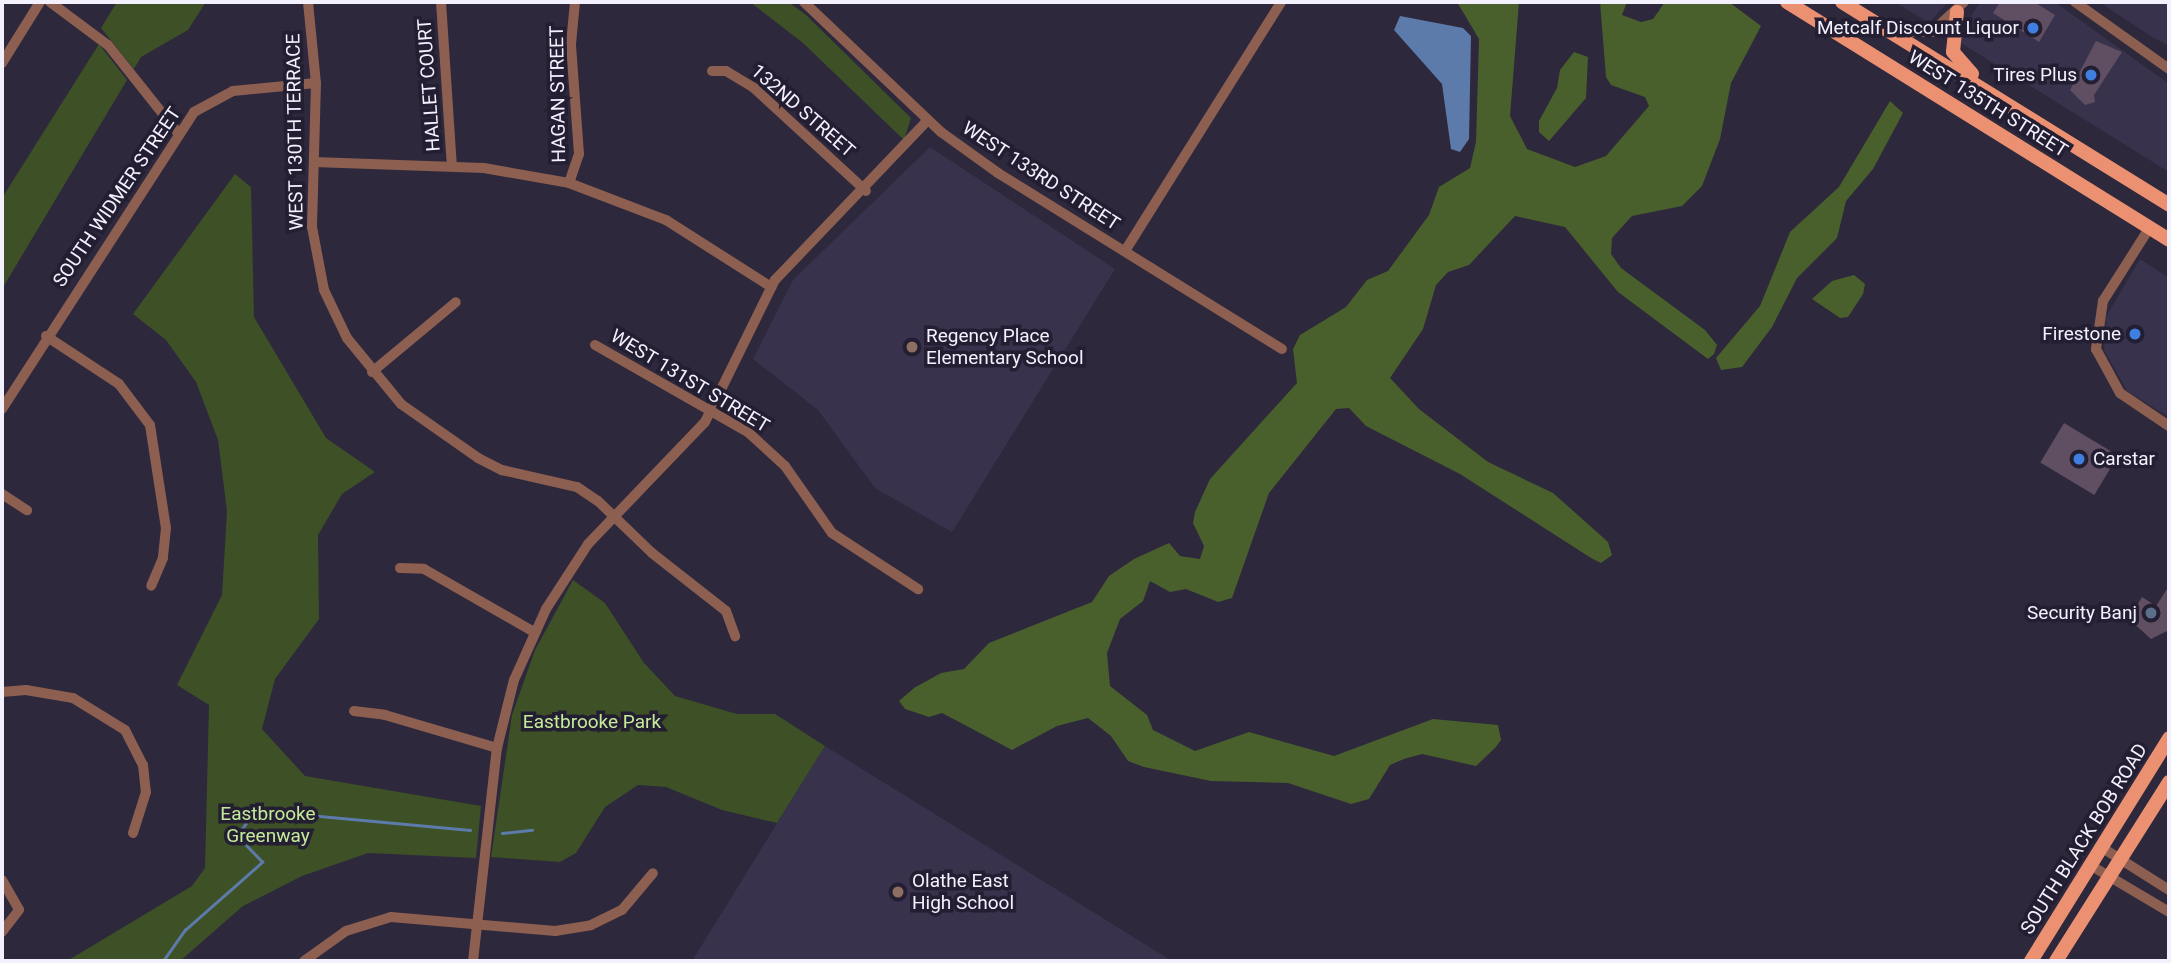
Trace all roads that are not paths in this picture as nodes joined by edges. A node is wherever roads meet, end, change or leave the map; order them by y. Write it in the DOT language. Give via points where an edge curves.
graph roads {
  1 [pos="40,2"];
  2 [pos="50,2"];
  3 [pos="308,2"];
  4 [pos="441,2"];
  5 [pos="575,2"];
  6 [pos="804,2"];
  7 [pos="1281,2"];
  8 [pos="1787,2"];
  9 [pos="1842,2"];
  10 [pos="2075,2"];
  11 [pos="1960,7"];
  12 [pos="1873,21"];
  13 [pos="2,63"];
  14 [pos="2169,69"];
  15 [pos="712,71"];
  16 [pos="316,83"];
  17 [pos="928,120"];
  18 [pos="178,133"];
  19 [pos="314,162"];
  20 [pos="2103,164"];
  21 [pos="452,166"];
  22 [pos="569,183"];
  23 [pos="866,191"];
  24 [pos="2169,205"];
  25 [pos="2150,227"];
  26 [pos="2169,240"];
  27 [pos="1125,251"];
  28 [pos="771,287"];
  29 [pos="456,302"];
  30 [pos="47,336"];
  31 [pos="594,345"];
  32 [pos="1282,349"];
  33 [pos="372,372"];
  34 [pos="2,409"];
  35 [pos="712,412"];
  36 [pos="2169,426"];
  37 [pos="2,494"];
  38 [pos="27,510"];
  39 [pos="613,517"];
  40 [pos="400,568"];
  41 [pos="151,586"];
  42 [pos="918,589"];
  43 [pos="534,632"];
  44 [pos="735,636"];
  45 [pos="2,692"];
  46 [pos="354,711"];
  47 [pos="2169,738"];
  48 [pos="497,748"];
  49 [pos="2169,782"];
  50 [pos="133,833"];
  51 [pos="2101,847"];
  52 [pos="2120,860"];
  53 [pos="2090,865"];
  54 [pos="653,873"];
  55 [pos="2109,877"];
  56 [pos="2,880"];
  57 [pos="2169,890"];
  58 [pos="2169,912"];
  59 [pos="477,922"];
  60 [pos="2,932"];
  61 [pos="304,961"];
  62 [pos="473,961"];
  63 [pos="2031,961"];
  64 [pos="2056,961"];
  1 -- 13 [label="street"];
  2 -- 18 [label="street" via="108,45"];
  3 -- 16 [label="street, WEST 130TH TERRACE"];
  4 -- 21 [label="street, HALLET COURT"];
  5 -- 22 [label="street, HAGAN STREET" via="571,44 579,154"];
  6 -- 17 [label="street, WEST 133RD STREET"];
  7 -- 27 [label="street"];
  8 -- 25 [label="main road, WEST 135TH STREET"];
  9 -- 12 [label="main road, WEST 135TH STREET"];
  10 -- 14 [label="street"];
  11 -- 12 [label="street" via="1922,34"];
  11 -- 20 [label="main road" via="1952,45 1959,64 2102,156"];
  12 -- 20 [label="main road, WEST 135TH STREET"];
  15 -- 23 [label="street, 132ND STREET" via="726,71 754,88"];
  16 -- 18 [label="street, SOUTH WIDMER STREET" via="225,93 201,107"];
  16 -- 19 [label="street, WEST 130TH TERRACE"];
  17 -- 23 [label="street"];
  17 -- 27 [label="street, WEST 133RD STREET" via="998,173"];
  18 -- 30 [label="street, SOUTH WIDMER STREET"];
  19 -- 21 [label="street"];
  19 -- 33 [label="street, WEST 130TH TERRACE" via="312,227 321,281 347,338"];
  20 -- 24 [label="main road, WEST 135TH STREET"];
  21 -- 22 [label="street"];
  22 -- 28 [label="street" via="666,220"];
  23 -- 28 [label="street" via="793,259"];
  25 -- 26 [label="main road, WEST 135TH STREET"];
  25 -- 36 [label="street" via="2103,301 2096,349 2120,393"];
  27 -- 32 [label="street, WEST 133RD STREET"];
  28 -- 35 [label="street"];
  29 -- 33 [label="street"];
  30 -- 34 [label="street, SOUTH WIDMER STREET"];
  30 -- 41 [label="street" via="120,384 150,425 166,528 163,558"];
  31 -- 35 [label="street, WEST 131ST STREET"];
  33 -- 39 [label="street, WEST 130TH TERRACE" via="407,409 478,458 502,470 577,486"];
  35 -- 39 [label="street" via="675,458"];
  35 -- 42 [label="street, WEST 131ST STREET" via="749,433 785,466 832,533"];
  37 -- 38 [label="street"];
  39 -- 43 [label="street" via="575,562"];
  39 -- 44 [label="street, WEST 130TH TERRACE" via="719,605 731,618"];
  40 -- 43 [label="street" via="424,569"];
  43 -- 48 [label="street" via="514,680"];
  45 -- 50 [label="street" via="26,690 73,698 125,730 143,765 146,792"];
  46 -- 48 [label="street" via="385,715"];
  47 -- 51 [label="main road, SOUTH BLACK BOB ROAD"];
  48 -- 59 [label="street"];
  49 -- 52 [label="main road"];
  51 -- 52 [label="street"];
  51 -- 53 [label="main road, SOUTH BLACK BOB ROAD"];
  52 -- 55 [label="main road"];
  52 -- 57 [label="street"];
  53 -- 55 [label="street"];
  53 -- 63 [label="main road, SOUTH BLACK BOB ROAD"];
  54 -- 59 [label="street" via="622,910 592,925 555,931"];
  55 -- 58 [label="street"];
  55 -- 64 [label="main road"];
  56 -- 60 [label="street" via="19,910"];
  59 -- 61 [label="street" via="376,919 333,939"];
  59 -- 62 [label="street"];
}
